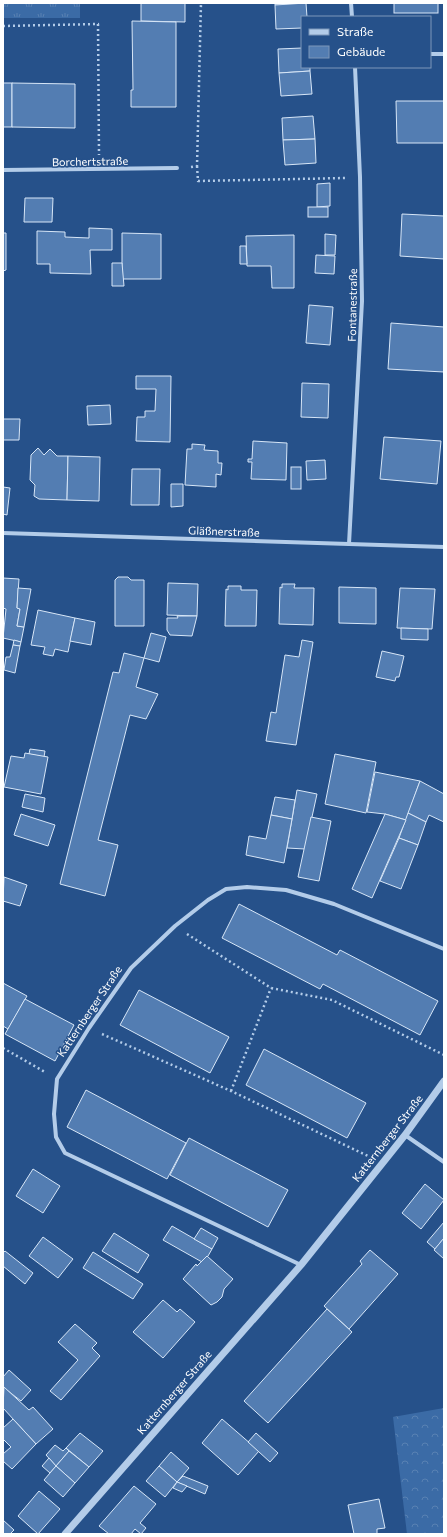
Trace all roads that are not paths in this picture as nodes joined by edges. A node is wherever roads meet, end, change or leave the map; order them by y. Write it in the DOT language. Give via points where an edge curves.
graph roads {
  1 [pos="351,3"];
  2 [pos="352,16"];
  3 [pos="431,54"];
  4 [pos="444,54"];
  5 [pos="355,68"];
  6 [pos="177,168"];
  7 [pos="3,170"];
  8 [pos="3,533"];
  9 [pos="349,544"];
  10 [pos="444,547"];
  11 [pos="444,949"];
  12 [pos="444,1081"];
  13 [pos="405,1135"];
  14 [pos="444,1162"];
  15 [pos="301,1265"];
  16 [pos="65,1534"];
  1 -- 2 [label="street"];
  3 -- 4 [label="street"];
  5 -- 9 [label="street, Fontanestraße" via="362,301"];
  6 -- 7 [label="street, Borchertstraße"];
  8 -- 9 [label="street, Gläßnerstraße"];
  9 -- 10 [label="street, Gläßnerstraße"];
  11 -- 15 [label="street, Katternberger Straße" via="334,904 286,890 247,887 226,890 208,900 175,926 131,968 57,1079 54,1114 56,1137 65,1153"];
  12 -- 13 [label="street, Katternberger Straße"];
  13 -- 14 [label="street"];
  13 -- 15 [label="street, Katternberger Straße"];
  15 -- 16 [label="street, Katternberger Straße"];
}
